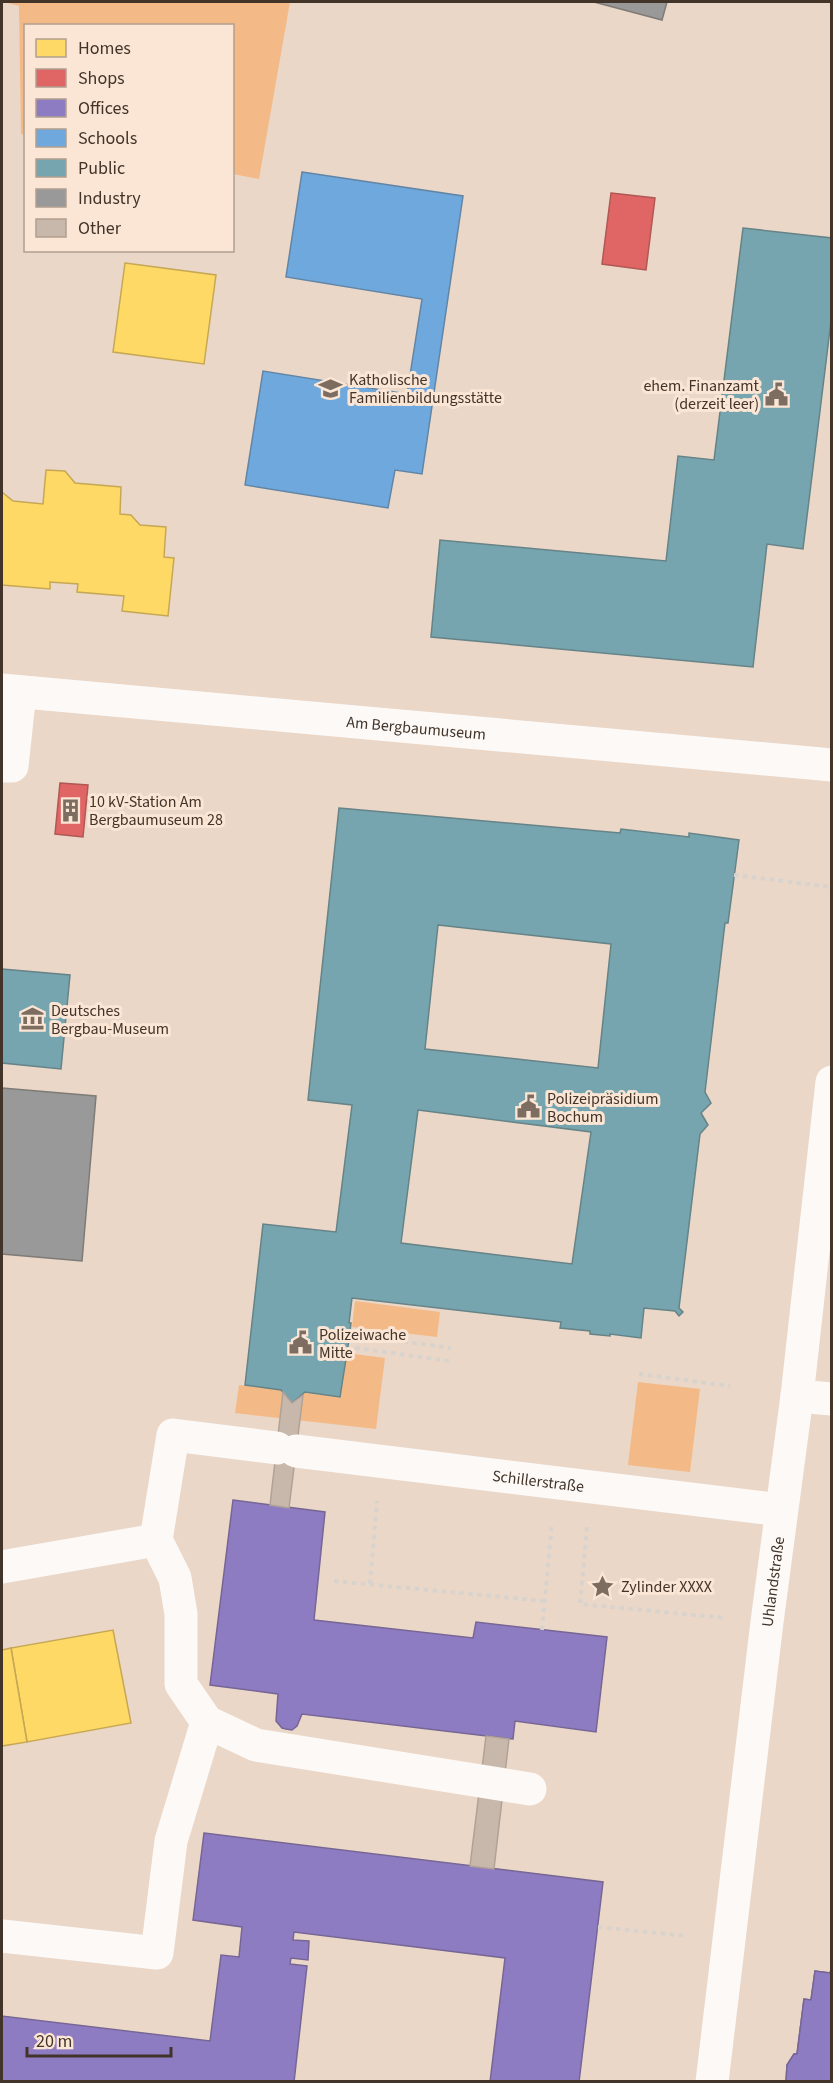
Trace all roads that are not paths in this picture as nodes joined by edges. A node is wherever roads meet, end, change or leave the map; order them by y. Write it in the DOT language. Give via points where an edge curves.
graph roads {
  1 [pos="11,691"];
  2 [pos="2,765"];
  3 [pos="831,765"];
  4 [pos="831,1082"];
  5 [pos="797,1396"];
  6 [pos="831,1399"];
  7 [pos="781,1510"];
  8 [pos="156,1540"];
  9 [pos="2,1567"];
  10 [pos="207,1722"];
  11 [pos="530,1789"];
  12 [pos="2,1936"];
  13 [pos="712,2082"];
  1 -- 2 [label="street" via="12,766"];
  1 -- 3 [label="street, Am Bergbaumuseum"];
  4 -- 5 [label="street, Uhlandstraße"];
  5 -- 6 [label="street"];
  5 -- 7 [label="street, Uhlandstraße"];
  7 -- 8 [label="street, Schillerstraße" via="173,1435"];
  7 -- 13 [label="street, Uhlandstraße"];
  8 -- 9 [label="street"];
  8 -- 10 [label="street" via="175,1578 181,1614 181,1684"];
  10 -- 11 [label="street" via="256,1745"];
  10 -- 12 [label="street" via="171,1841 157,1953"];
}
